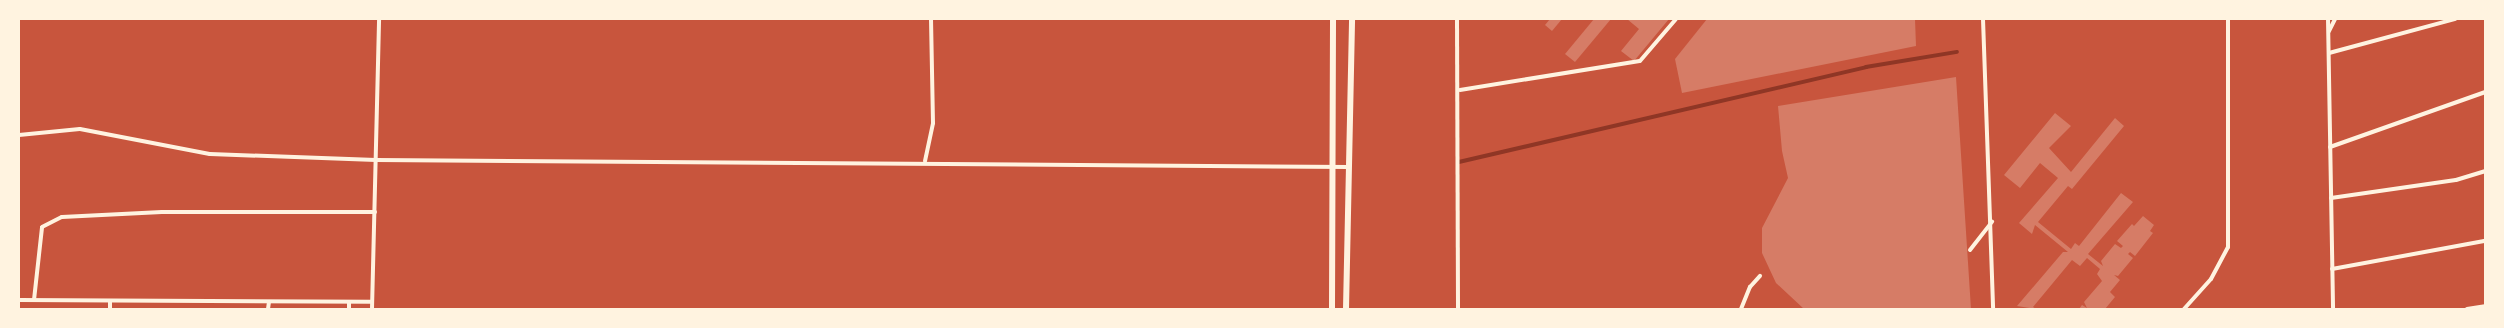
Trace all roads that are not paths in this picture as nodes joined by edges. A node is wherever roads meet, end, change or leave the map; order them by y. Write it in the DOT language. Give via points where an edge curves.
graph roads {
  1 [pos="379,19"];
  2 [pos="931,19"];
  3 [pos="1334,19"];
  4 [pos="1352,19"];
  5 [pos="1457,19"];
  6 [pos="1676,19"];
  7 [pos="1983,19"];
  8 [pos="2228,19"];
  9 [pos="2328,19"];
  10 [pos="2335,19"];
  11 [pos="2455,19"];
  12 [pos="2328,32"];
  13 [pos="2329,53"];
  14 [pos="1460,90"];
  15 [pos="2485,92"];
  16 [pos="19,136"];
  17 [pos="2330,147"];
  18 [pos="376,160"];
  19 [pos="925,161"];
  20 [pos="1334,166"];
  21 [pos="1349,167"];
  22 [pos="2485,171"];
  23 [pos="2331,198"];
  24 [pos="375,212"];
  25 [pos="1992,222"];
  26 [pos="2485,241"];
  27 [pos="1970,250"];
  28 [pos="2332,268"];
  29 [pos="1760,276"];
  30 [pos="19,300"];
  31 [pos="34,300"];
  32 [pos="110,301"];
  33 [pos="268,302"];
  34 [pos="349,302"];
  35 [pos="372,302"];
  36 [pos="2485,306"];
  37 [pos="110,309"];
  38 [pos="268,309"];
  39 [pos="349,309"];
  40 [pos="372,309"];
  41 [pos="1332,309"];
  42 [pos="1346,309"];
  43 [pos="1458,309"];
  44 [pos="1741,309"];
  45 [pos="1993,309"];
  46 [pos="2184,309"];
  47 [pos="2333,309"];
  48 [pos="2467,309"];
  1 -- 18 [label="street"];
  2 -- 19 [label="street" via="933,123"];
  3 -- 20 [label="street"];
  4 -- 21 [label="street"];
  5 -- 14 [label="street"];
  6 -- 14 [label="street" via="1640,62"];
  7 -- 25 [label="street"];
  8 -- 46 [label="street" via="2228,246 2211,279"];
  9 -- 12 [label="street"];
  10 -- 12 [label="street"];
  11 -- 13 [label="street"];
  12 -- 13 [label="street"];
  13 -- 17 [label="street"];
  14 -- 43 [label="street"];
  15 -- 17 [label="street"];
  16 -- 18 [label="street" via="80,129 210,154"];
  17 -- 23 [label="street"];
  18 -- 19 [label="street"];
  18 -- 24 [label="street"];
  19 -- 20 [label="street"];
  20 -- 21 [label="street"];
  20 -- 41 [label="street"];
  21 -- 42 [label="street"];
  22 -- 23 [label="street" via="2456,180"];
  23 -- 28 [label="street"];
  24 -- 31 [label="street" via="162,212 62,217 42,227"];
  24 -- 35 [label="street"];
  25 -- 27 [label="street"];
  25 -- 45 [label="street"];
  26 -- 28 [label="street"];
  28 -- 47 [label="street"];
  29 -- 44 [label="street" via="1750,287"];
  30 -- 31 [label="street"];
  31 -- 32 [label="street"];
  32 -- 33 [label="street"];
  32 -- 37 [label="street"];
  33 -- 34 [label="street"];
  33 -- 38 [label="street"];
  34 -- 35 [label="street"];
  34 -- 39 [label="street"];
  35 -- 40 [label="street"];
  36 -- 48 [label="street"];
}
